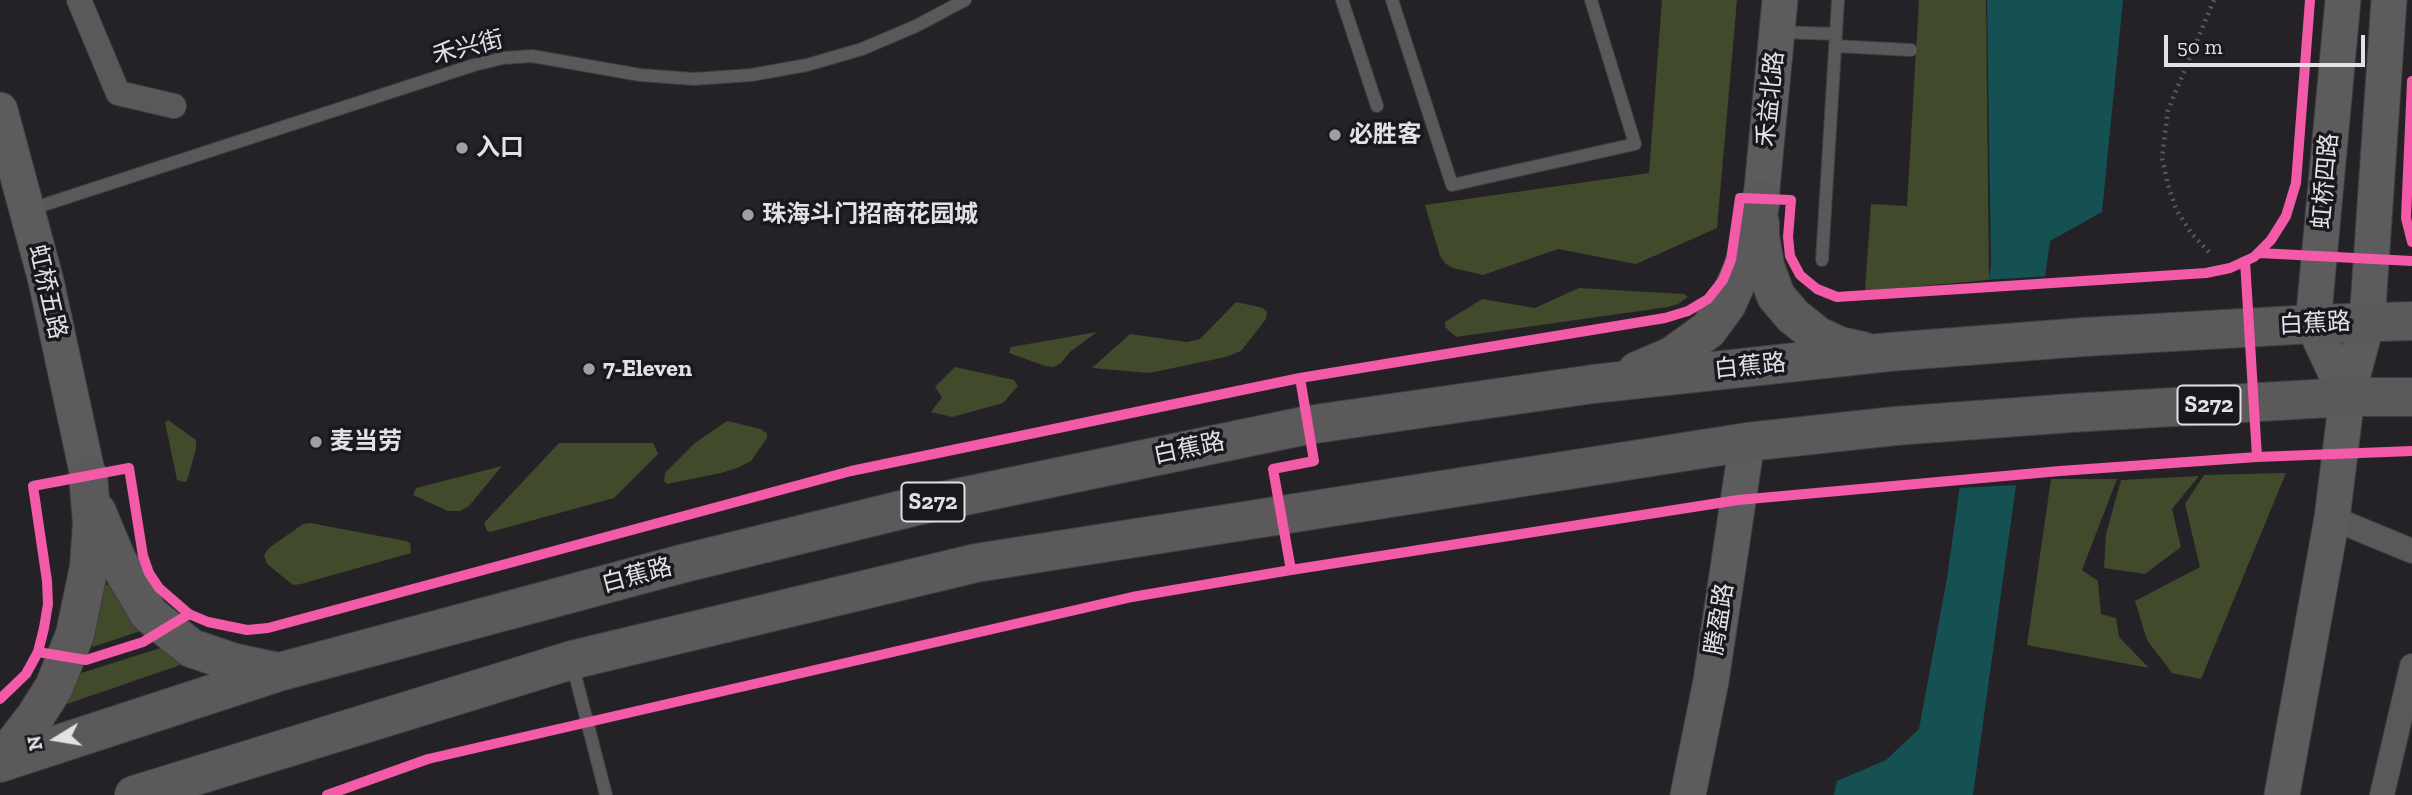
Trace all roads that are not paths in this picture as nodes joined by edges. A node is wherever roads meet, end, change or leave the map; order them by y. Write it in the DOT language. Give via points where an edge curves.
graph roads {
  1 [pos="79,0"];
  2 [pos="965,0"];
  3 [pos="1342,0"];
  4 [pos="1392,0"];
  5 [pos="1591,0"];
  6 [pos="1838,0"];
  7 [pos="2343,0"];
  8 [pos="2389,0"];
  9 [pos="1779,16"];
  10 [pos="1836,40"];
  11 [pos="1911,50"];
  12 [pos="174,106"];
  13 [pos="1377,106"];
  14 [pos="0,110"];
  15 [pos="1761,199"];
  16 [pos="27,210"];
  17 [pos="1822,260"];
  18 [pos="2412,321"];
  19 [pos="2367,322"];
  20 [pos="2313,324"];
  21 [pos="1889,352"];
  22 [pos="1593,384"];
  23 [pos="2347,397"];
  24 [pos="2412,397"];
  25 [pos="1747,442"];
  26 [pos="88,476"];
  27 [pos="2332,518"];
  28 [pos="2412,551"];
  29 [pos="572,660"];
  30 [pos="2412,666"];
  31 [pos="279,672"];
  32 [pos="0,762"];
  33 [pos="146,793"];
  34 [pos="606,795"];
  35 [pos="1688,795"];
  36 [pos="2281,795"];
  37 [pos="2382,795"];
  1 -- 12 [label="street" via="118,93"];
  2 -- 16 [label="lane, 禾兴街" via="862,49 751,75 694,79 640,75 532,56 503,58"];
  3 -- 13 [label="lane"];
  4 -- 5 [label="lane" via="1452,185 1635,144"];
  6 -- 10 [label="lane"];
  7 -- 20 [label="street, 虹桥四路"];
  8 -- 19 [label="street, 虹桥四路"];
  9 -- 10 [label="lane"];
  9 -- 15 [label="street, 禾益北路"];
  10 -- 11 [label="lane"];
  10 -- 17 [label="lane"];
  14 -- 16 [label="street, 虹桥五路"];
  15 -- 21 [label="main road" via="1760,235 1776,296 1818,336 1840,346"];
  15 -- 22 [label="main road" via="1741,272 1708,330 1672,356"];
  16 -- 26 [label="street, 虹桥五路"];
  18 -- 19 [label="main road, 白蕉路"];
  19 -- 20 [label="main road, 白蕉路"];
  19 -- 23 [label="street, 虹桥四路"];
  20 -- 21 [label="main road, 白蕉路 / S272"];
  20 -- 23 [label="street"];
  21 -- 22 [label="main road, 白蕉路 / S272"];
  22 -- 31 [label="main road, 白蕉路 / S272" via="1308,425 917,506"];
  23 -- 24 [label="main road, S272"];
  23 -- 25 [label="main road, S272" via="2071,412"];
  23 -- 27 [label="street, 虹桥四路"];
  25 -- 29 [label="main road, S272" via="976,563"];
  25 -- 35 [label="street, 腾盈路" via="1711,681"];
  26 -- 31 [label="main road" via="100,522 149,614 191,648"];
  26 -- 32 [label="main road" via="92,534 75,634 54,687"];
  27 -- 28 [label="street"];
  27 -- 36 [label="street, 虹桥四路"];
  29 -- 33 [label="main road, S272"];
  29 -- 34 [label="lane"];
  30 -- 37 [label="street"];
  31 -- 32 [label="main road, 白蕉路 / S272"];
}
